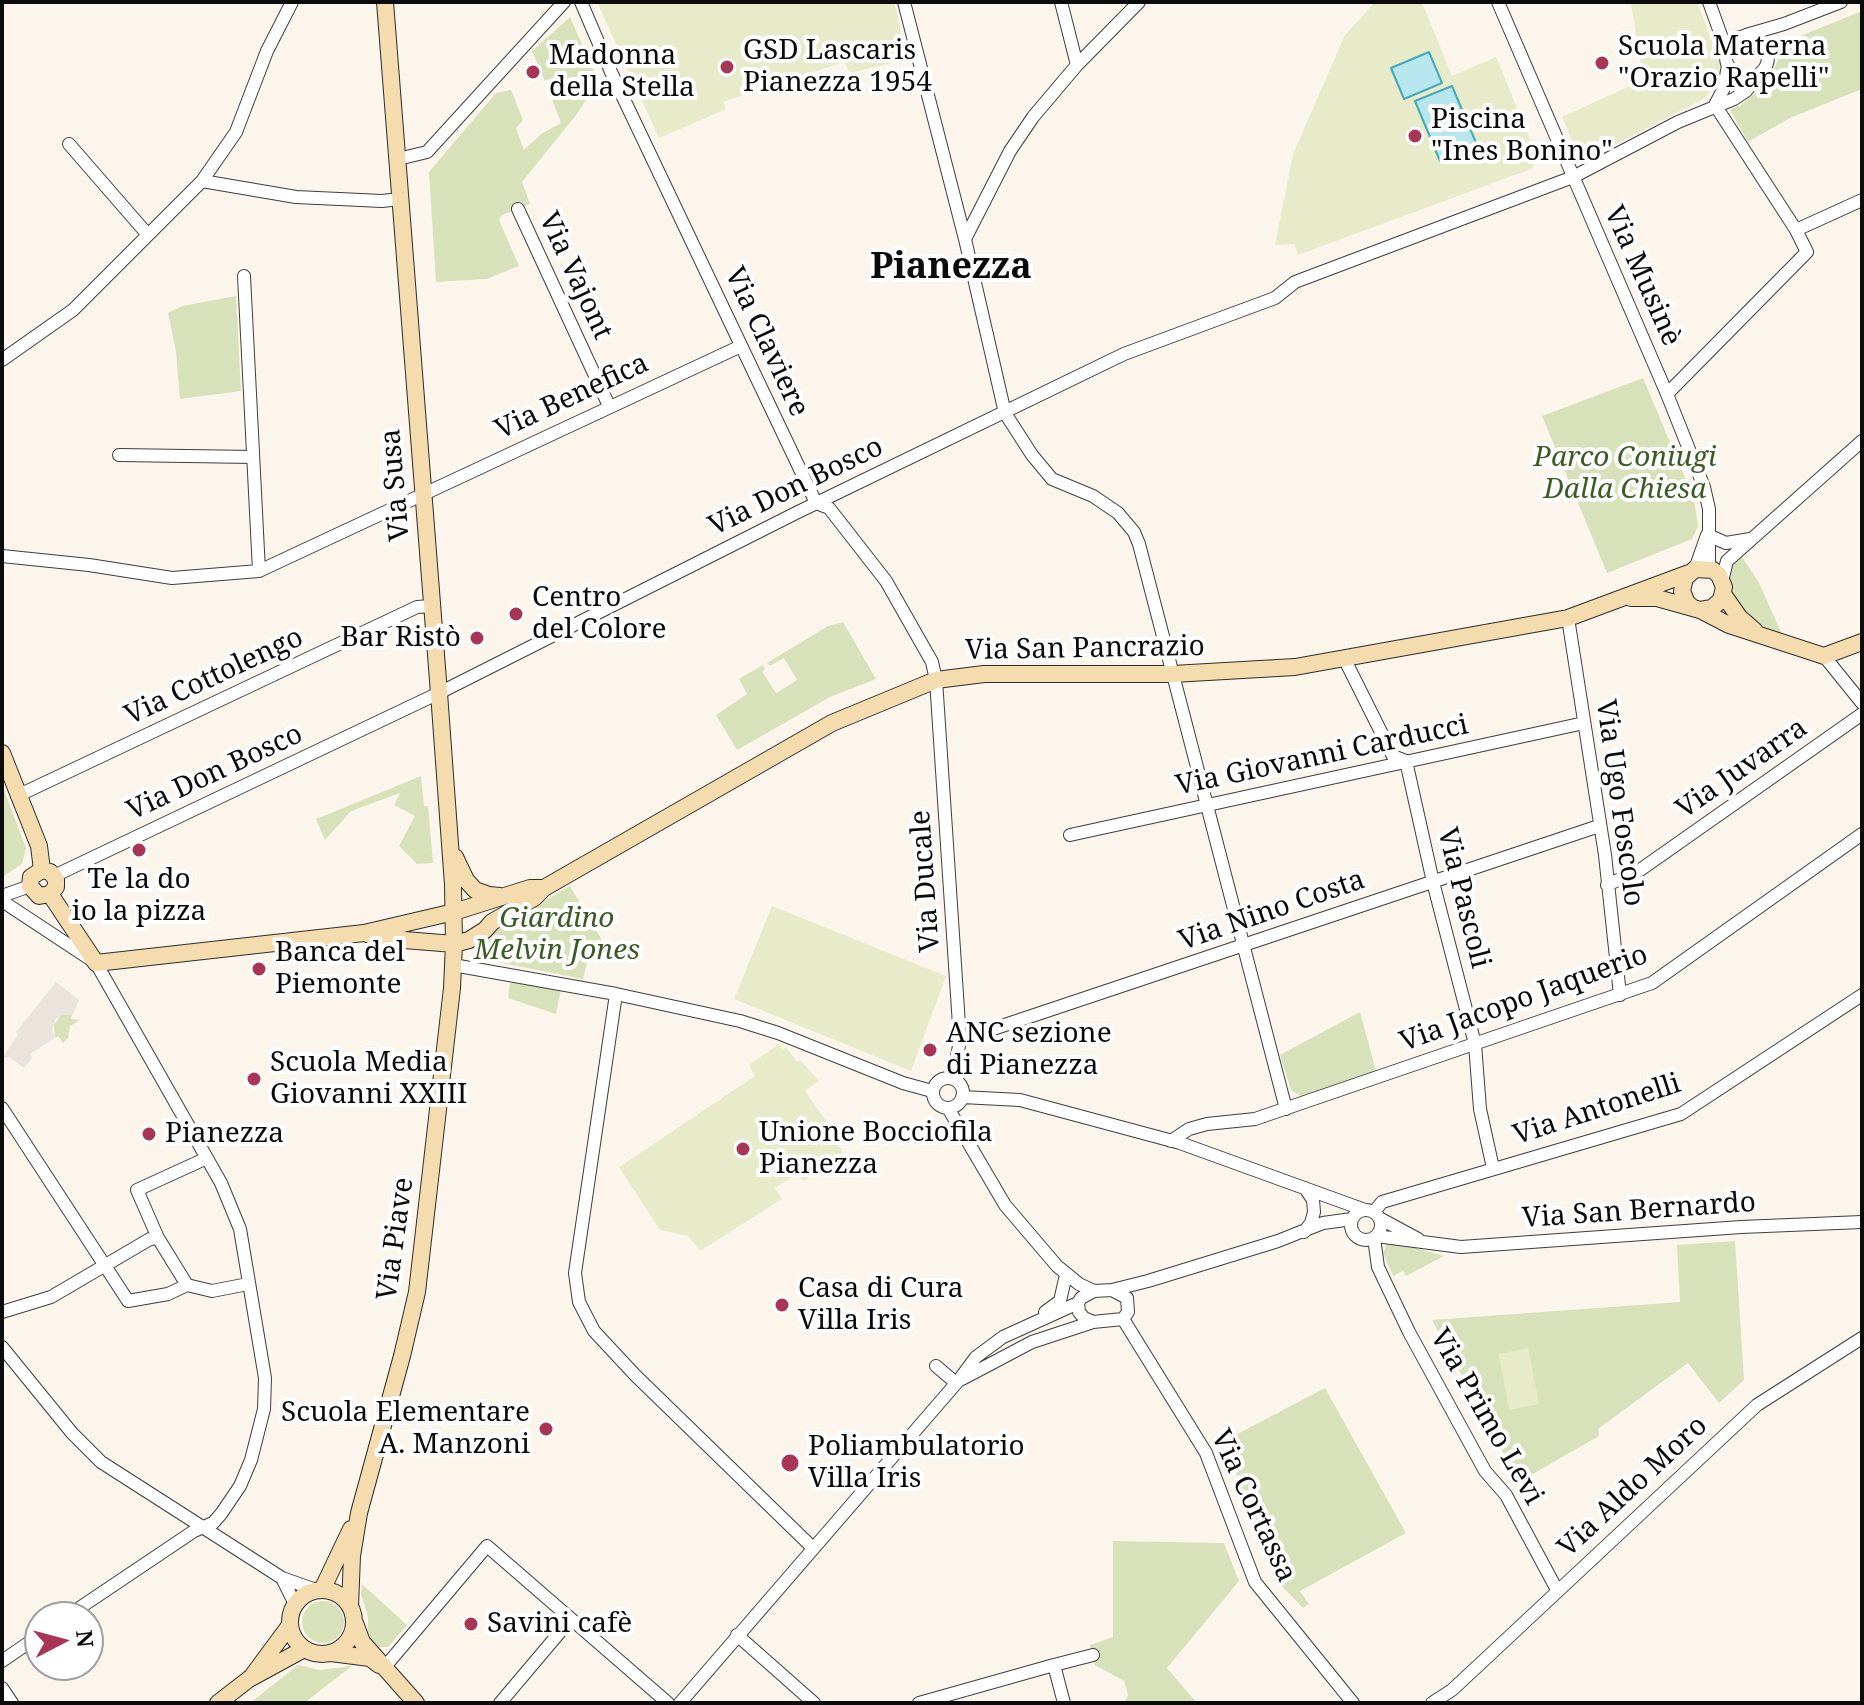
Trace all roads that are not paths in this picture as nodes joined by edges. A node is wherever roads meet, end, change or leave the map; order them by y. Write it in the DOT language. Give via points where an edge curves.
graph roads {
  1 [pos="292,2"];
  2 [pos="385,2"];
  3 [pos="564,2"];
  4 [pos="581,2"];
  5 [pos="904,2"];
  6 [pos="1061,2"];
  7 [pos="1139,2"];
  8 [pos="1498,2"];
  9 [pos="1709,2"];
  10 [pos="1841,2"];
  11 [pos="1784,24"];
  12 [pos="1739,38"];
  13 [pos="1727,52"];
  14 [pos="1768,60"];
  15 [pos="1077,65"];
  16 [pos="1728,65"];
  17 [pos="1759,74"];
  18 [pos="1715,105"];
  19 [pos="69,144"];
  20 [pos="398,159"];
  21 [pos="1573,177"];
  22 [pos="202,181"];
  23 [pos="400,199"];
  24 [pos="1861,203"];
  25 [pos="518,209"];
  26 [pos="1796,230"];
  27 [pos="148,235"];
  28 [pos="965,239"];
  29 [pos="244,276"];
  30 [pos="741,346"];
  31 [pos="2,360"];
  32 [pos="1667,394"];
  33 [pos="609,406"];
  34 [pos="1005,413"];
  35 [pos="1862,441"];
  36 [pos="119,455"];
  37 [pos="253,457"];
  38 [pos="423,493"];
  39 [pos="816,503"];
  40 [pos="1710,532"];
  41 [pos="1753,539"];
  42 [pos="2,556"];
  43 [pos="259,571"];
  44 [pos="1708,576"];
  45 [pos="1625,598"];
  46 [pos="432,606"];
  47 [pos="1696,609"];
  48 [pos="1568,618"];
  49 [pos="1759,634"];
  50 [pos="1862,642"];
  51 [pos="1824,656"];
  52 [pos="1344,658"];
  53 [pos="1173,674"];
  54 [pos="936,680"];
  55 [pos="439,693"];
  56 [pos="1862,703"];
  57 [pos="1862,714"];
  58 [pos="1584,723"];
  59 [pos="2,753"];
  60 [pos="1406,761"];
  61 [pos="17,796"];
  62 [pos="1206,807"];
  63 [pos="1599,826"];
  64 [pos="1862,834"];
  65 [pos="1070,835"];
  66 [pos="449,840"];
  67 [pos="48,873"];
  68 [pos="1433,882"];
  69 [pos="1607,885"];
  70 [pos="30,886"];
  71 [pos="544,888"];
  72 [pos="50,894"];
  73 [pos="510,896"];
  74 [pos="2,898"];
  75 [pos="454,913"];
  76 [pos="492,922"];
  77 [pos="364,933"];
  78 [pos="454,944"];
  79 [pos="1244,946"];
  80 [pos="93,959"];
  81 [pos="453,965"];
  82 [pos="616,994"];
  83 [pos="1620,995"];
  84 [pos="1862,995"];
  85 [pos="960,1040"];
  86 [pos="1475,1044"];
  87 [pos="953,1079"];
  88 [pos="932,1091"];
  89 [pos="962,1097"];
  90 [pos="948,1108"];
  91 [pos="2,1109"];
  92 [pos="1286,1109"];
  93 [pos="1171,1141"];
  94 [pos="207,1158"];
  95 [pos="1493,1168"];
  96 [pos="1305,1188"];
  97 [pos="1362,1220"];
  98 [pos="1862,1222"];
  99 [pos="1304,1232"];
  100 [pos="1375,1237"];
  101 [pos="158,1238"];
  102 [pos="1421,1241"];
  103 [pos="105,1265"];
  104 [pos="1057,1266"];
  105 [pos="1378,1267"];
  106 [pos="1065,1279"];
  107 [pos="1148,1281"];
  108 [pos="248,1284"];
  109 [pos="187,1285"];
  110 [pos="1112,1290"];
  111 [pos="1094,1291"];
  112 [pos="1080,1300"];
  113 [pos="2,1312"];
  114 [pos="1126,1316"];
  115 [pos="1093,1322"];
  116 [pos="1025,1327"];
  117 [pos="1862,1338"];
  118 [pos="2,1347"];
  119 [pos="936,1366"];
  120 [pos="957,1381"];
  121 [pos="359,1513"];
  122 [pos="203,1527"];
  123 [pos="813,1548"];
  124 [pos="282,1578"];
  125 [pos="319,1590"];
  126 [pos="1557,1590"];
  127 [pos="90,1601"];
  128 [pos="295,1604"];
  129 [pos="352,1611"];
  130 [pos="571,1619"];
  131 [pos="290,1625"];
  132 [pos="737,1635"];
  133 [pos="24,1646"];
  134 [pos="304,1649"];
  135 [pos="331,1653"];
  136 [pos="1093,1655"];
  137 [pos="2,1661"];
  138 [pos="1054,1665"];
  139 [pos="384,1668"];
  140 [pos="249,1679"];
  141 [pos="2,1688"];
  142 [pos="1450,1696"];
  143 [pos="12,1703"];
  144 [pos="218,1703"];
  145 [pos="416,1703"];
  146 [pos="500,1703"];
  147 [pos="668,1703"];
  148 [pos="680,1703"];
  149 [pos="814,1703"];
  150 [pos="919,1703"];
  151 [pos="1064,1703"];
  152 [pos="1353,1703"];
  153 [pos="1432,1703"];
  1 -- 22 [label="street" via="236,132"];
  2 -- 20 [label="street, Via Susa"];
  3 -- 20 [label="street" via="427,152"];
  4 -- 30 [label="street, Via Claviere"];
  5 -- 28 [label="street"];
  6 -- 15 [label="street"];
  7 -- 15 [label="street"];
  8 -- 21 [label="street, Via Musinè"];
  9 -- 13 [label="street"];
  10 -- 11 [label="street"];
  11 -- 12 [label="street"];
  11 -- 14 [label="street"];
  12 -- 13 [label="street"];
  12 -- 14 [label="street" via="1758,39"];
  13 -- 16 [label="street"];
  14 -- 17 [label="street"];
  15 -- 28 [label="street" via="1010,151"];
  16 -- 17 [label="street" via="1738,75"];
  16 -- 18 [label="street"];
  17 -- 18 [label="street" via="1741,95"];
  18 -- 21 [label="street"];
  18 -- 26 [label="street"];
  19 -- 27 [label="street"];
  20 -- 23 [label="street, Via Susa"];
  21 -- 32 [label="street, Via Musinè"];
  21 -- 34 [label="street, Via Don Bosco" via="1295,282 1275,298 1124,354"];
  22 -- 23 [label="street" via="296,197"];
  22 -- 27 [label="street"];
  23 -- 38 [label="street, Via Susa"];
  24 -- 26 [label="street"];
  25 -- 33 [label="street, Via Vajont"];
  26 -- 32 [label="street, Via Musinè" via="1807,252"];
  27 -- 31 [label="street" via="73,310"];
  28 -- 34 [label="street"];
  29 -- 37 [label="street"];
  30 -- 33 [label="street, Via Benefica"];
  30 -- 39 [label="street, Via Claviere"];
  32 -- 40 [label="street, Via Musinè" via="1704,487"];
  33 -- 38 [label="street, Via Benefica"];
  34 -- 39 [label="street, Via Don Bosco"];
  34 -- 53 [label="street" via="1052,479 1108,505 1134,532"];
  35 -- 41 [label="street"];
  36 -- 37 [label="street"];
  37 -- 43 [label="street"];
  38 -- 43 [label="street, Via Benefica"];
  38 -- 46 [label="street, Via Susa"];
  39 -- 54 [label="street, Via Claviere" via="829,508 886,581 932,662"];
  39 -- 55 [label="street, Via Don Bosco"];
  40 -- 41 [label="street" via="1726,543"];
  40 -- 44 [label="street, Via Musinè"];
  41 -- 44 [label="street"];
  42 -- 43 [label="street" via="172,578"];
  44 -- 45 [label="street, Via San Pancrazio"];
  44 -- 47 [label="street" via="1717,605"];
  44 -- 47 [label="street" via="1682,585 1687,603"];
  44 -- 49 [label="street"];
  45 -- 47 [label="street, Via San Pancrazio" via="1657,598"];
  45 -- 48 [label="street, Via San Pancrazio"];
  46 -- 55 [label="street, Via Susa"];
  46 -- 61 [label="street, Via Cottolengo" via="417,607"];
  47 -- 49 [label="street, Via San Pancrazio"];
  48 -- 52 [label="street, Via San Pancrazio"];
  48 -- 58 [label="street, Via Ugo Foscolo"];
  49 -- 51 [label="street, Via San Pancrazio"];
  50 -- 51 [label="street"];
  51 -- 56 [label="street"];
  52 -- 53 [label="street, Via San Pancrazio" via="1295,667"];
  52 -- 60 [label="street, Via Pascoli" via="1393,756"];
  53 -- 54 [label="street, Via San Pancrazio" via="984,674"];
  53 -- 62 [label="street"];
  54 -- 71 [label="street, Via San Pancrazio" via="832,723"];
  54 -- 85 [label="street, Via Ducale"];
  55 -- 66 [label="street, Via Susa"];
  55 -- 67 [label="street, Via Don Bosco"];
  57 -- 69 [label="street, Via Juvarra" via="1640,870"];
  58 -- 60 [label="street, Via Giovanni Carducci"];
  58 -- 63 [label="street, Via Ugo Foscolo"];
  59 -- 61 [label="street"];
  60 -- 62 [label="street, Via Giovanni Carducci"];
  60 -- 68 [label="street, Via Pascoli"];
  61 -- 67 [label="street"];
  62 -- 65 [label="street, Via Giovanni Carducci"];
  62 -- 79 [label="street"];
  63 -- 68 [label="street, Via Nino Costa"];
  63 -- 69 [label="street, Via Ugo Foscolo"];
  64 -- 83 [label="street, Via Jacopo Jaquerio" via="1652,983"];
  66 -- 73 [label="street" via="475,890"];
  66 -- 75 [label="street, Via Susa"];
  67 -- 70 [label="street" via="31,877"];
  67 -- 72 [label="street" via="56,887"];
  68 -- 79 [label="street, Via Nino Costa"];
  68 -- 86 [label="street, Via Pascoli"];
  69 -- 83 [label="street, Via Ugo Foscolo"];
  70 -- 72 [label="street" via="39,896"];
  70 -- 74 [label="street"];
  71 -- 73 [label="street"];
  71 -- 76 [label="street"];
  72 -- 80 [label="street"];
  73 -- 75 [label="street"];
  74 -- 80 [label="street"];
  75 -- 76 [label="street" via="467,925"];
  75 -- 77 [label="street"];
  75 -- 78 [label="street, Via Susa"];
  76 -- 78 [label="street" via="469,940"];
  77 -- 78 [label="street"];
  77 -- 80 [label="street"];
  78 -- 81 [label="street, Via Susa"];
  79 -- 85 [label="street, Via Nino Costa"];
  79 -- 92 [label="street"];
  80 -- 94 [label="street"];
  81 -- 82 [label="street"];
  81 -- 121 [label="street, Via Piave" via="417,1292"];
  82 -- 88 [label="street" via="740,1021"];
  82 -- 123 [label="street" via="575,1273 579,1302 594,1331 635,1375"];
  83 -- 86 [label="street, Via Jacopo Jaquerio"];
  84 -- 95 [label="street, Via Antonelli" via="1681,1114"];
  85 -- 87 [label="street, Via Ducale"];
  86 -- 92 [label="street, Via Jacopo Jaquerio"];
  86 -- 95 [label="street, Via Pascoli" via="1480,1109"];
  87 -- 88 [label="street" via="940,1080"];
  87 -- 89 [label="street" via="960,1084"];
  88 -- 90 [label="street" via="938,1105"];
  89 -- 90 [label="street"];
  89 -- 93 [label="street" via="1020,1100"];
  90 -- 104 [label="street" via="1005,1205"];
  91 -- 103 [label="street"];
  92 -- 93 [label="street, Via Jacopo Jaquerio" via="1189,1129"];
  93 -- 96 [label="street"];
  94 -- 101 [label="street" via="137,1190"];
  94 -- 108 [label="street" via="240,1229"];
  95 -- 97 [label="street, Via Antonelli" via="1382,1202"];
  96 -- 97 [label="street"];
  96 -- 99 [label="street" via="1314,1212"];
  97 -- 99 [label="street" via="1323,1223"];
  97 -- 100 [label="street, Via Primo Levi" via="1380,1230"];
  97 -- 100 [label="street, Via San Bernardo" via="1364,1240"];
  97 -- 102 [label="street, Via San Bernardo"];
  97 -- 105 [label="street, Via Primo Levi"];
  98 -- 102 [label="street, Via San Bernardo" via="1461,1247"];
  99 -- 107 [label="street"];
  100 -- 102 [label="street, Via San Bernardo"];
  100 -- 105 [label="street, Via Primo Levi"];
  101 -- 103 [label="street"];
  101 -- 109 [label="street"];
  103 -- 109 [label="street" via="128,1301"];
  103 -- 113 [label="street" via="51,1297"];
  104 -- 106 [label="street"];
  104 -- 111 [label="street"];
  105 -- 126 [label="street, Via Primo Levi" via="1485,1471 1506,1495"];
  106 -- 112 [label="street"];
  106 -- 116 [label="street" via="1060,1301"];
  107 -- 110 [label="street"];
  107 -- 114 [label="street"];
  108 -- 109 [label="street" via="212,1291"];
  108 -- 122 [label="street" via="265,1378 264,1409 240,1486 213,1523"];
  110 -- 111 [label="street"];
  110 -- 114 [label="street, Via Cortassa" via="1127,1298"];
  111 -- 112 [label="street"];
  112 -- 115 [label="street" via="1079,1312"];
  112 -- 116 [label="street"];
  114 -- 115 [label="street"];
  114 -- 152 [label="street, Via Cortassa" via="1206,1453 1255,1582"];
  115 -- 120 [label="street" via="1032,1342"];
  116 -- 120 [label="street" via="976,1357"];
  117 -- 126 [label="street, Via Aldo Moro" via="1757,1405"];
  118 -- 122 [label="street" via="101,1462"];
  119 -- 120 [label="street"];
  120 -- 123 [label="street"];
  121 -- 125 [label="street, Via Piave"];
  121 -- 129 [label="street, Via Piave"];
  122 -- 124 [label="street"];
  122 -- 127 [label="street"];
  123 -- 132 [label="street"];
  124 -- 125 [label="street"];
  124 -- 128 [label="street"];
  125 -- 128 [label="street"];
  125 -- 129 [label="street" via="335,1592"];
  126 -- 142 [label="street, Via Aldo Moro"];
  128 -- 131 [label="street"];
  129 -- 135 [label="street" via="351,1635"];
  129 -- 139 [label="street" via="362,1642"];
  130 -- 139 [label="street" via="487,1546"];
  130 -- 146 [label="street"];
  130 -- 147 [label="street"];
  131 -- 134 [label="street"];
  131 -- 140 [label="street"];
  132 -- 148 [label="street"];
  132 -- 149 [label="street"];
  133 -- 137 [label="street"];
  134 -- 135 [label="street"];
  134 -- 140 [label="street"];
  135 -- 139 [label="street" via="370,1658"];
  136 -- 138 [label="street"];
  138 -- 150 [label="street"];
  138 -- 151 [label="street"];
  139 -- 145 [label="street"];
  140 -- 144 [label="street"];
  141 -- 143 [label="street"];
  142 -- 153 [label="street, Via Aldo Moro"];
}
